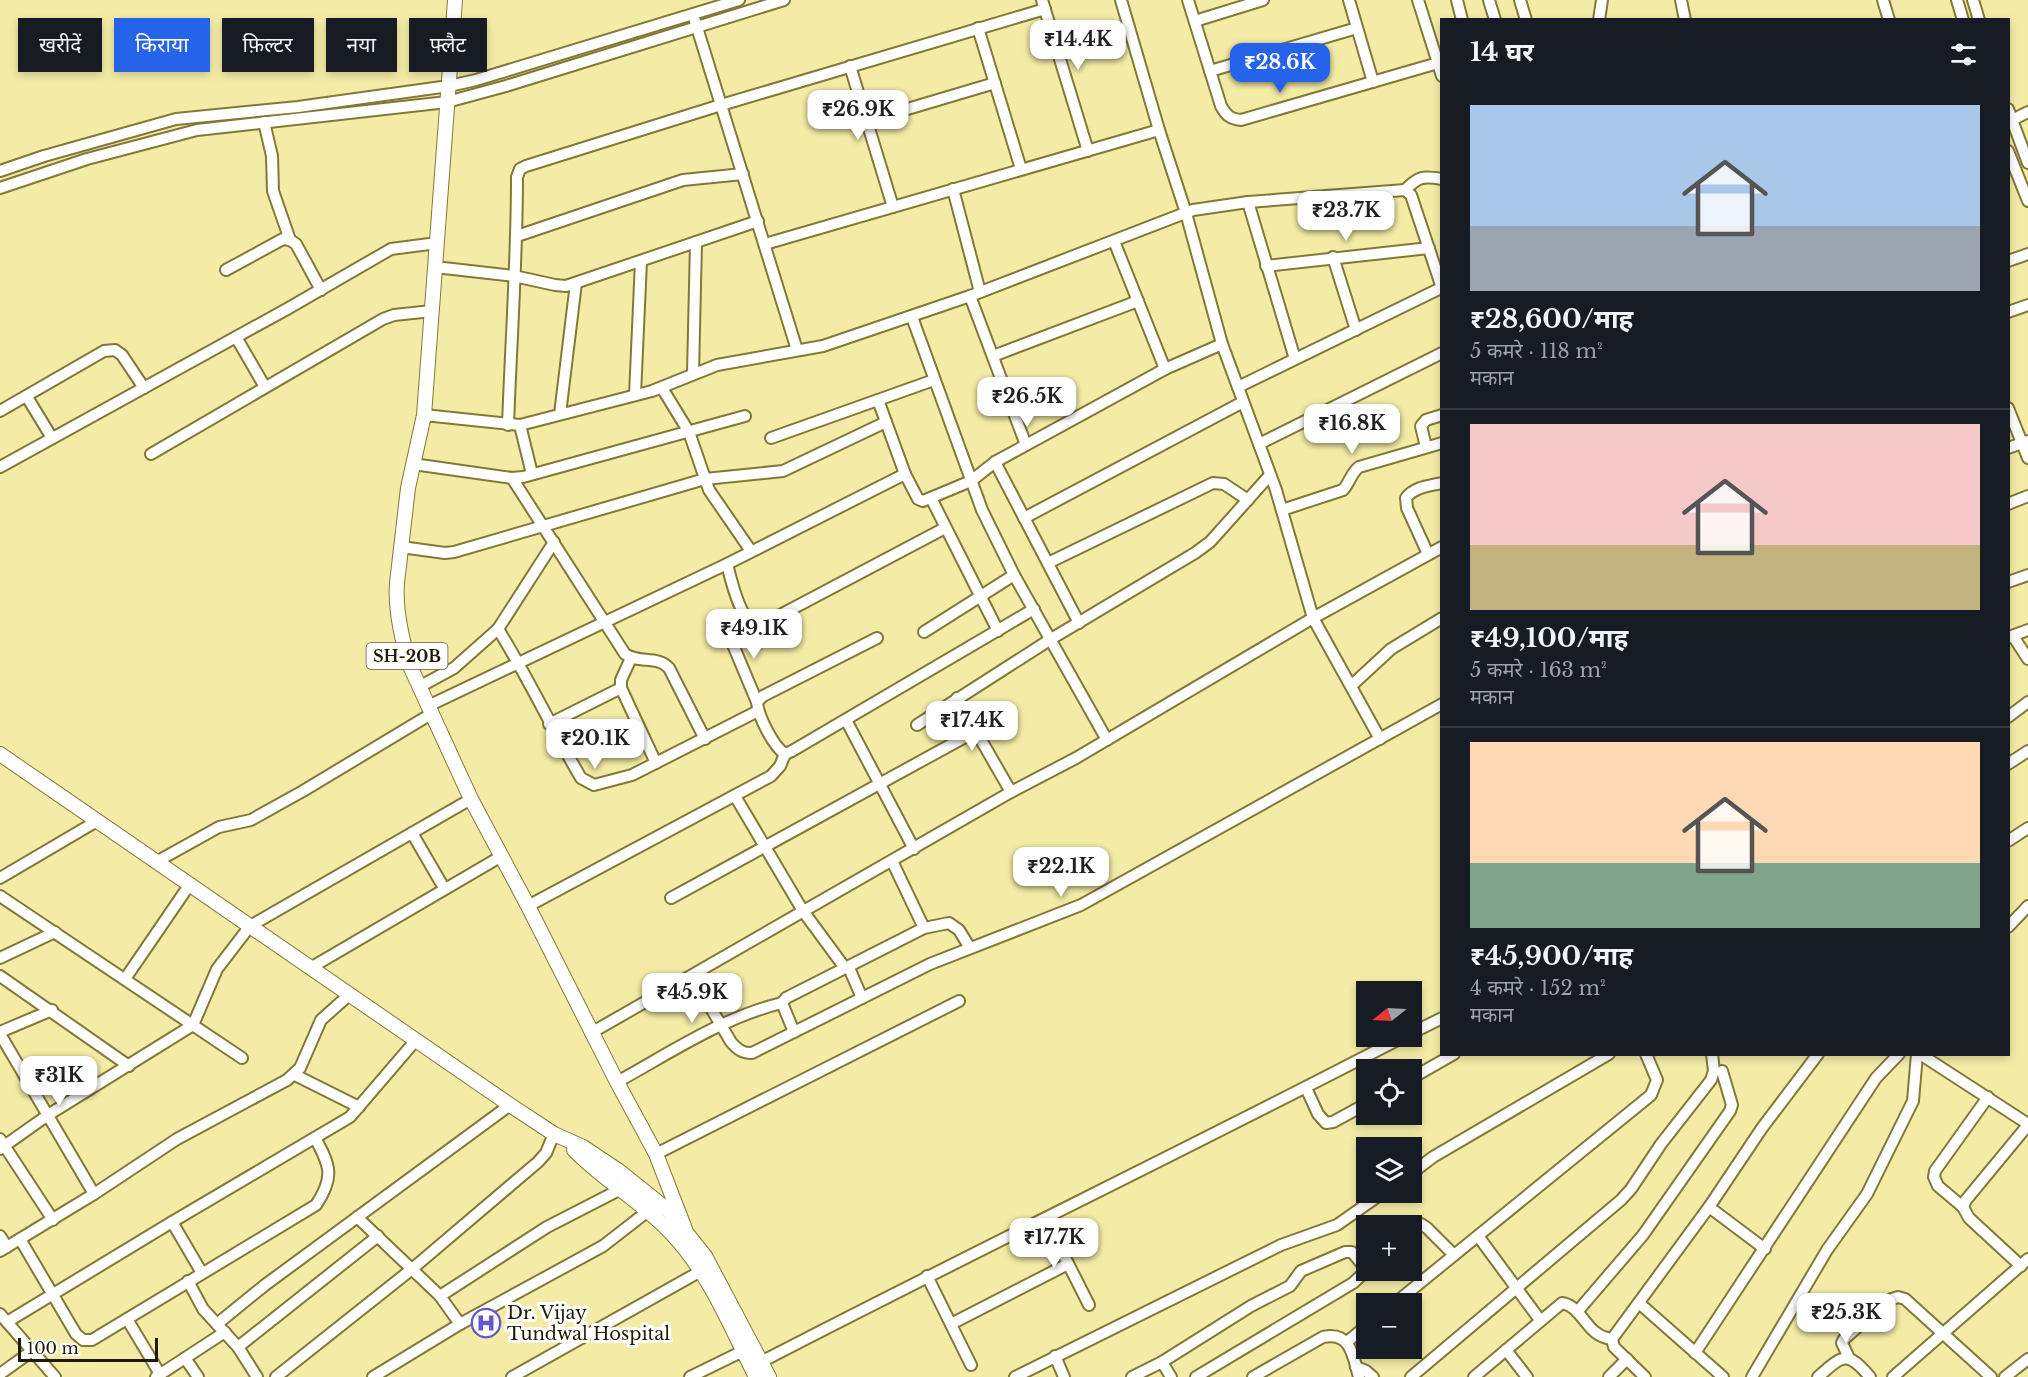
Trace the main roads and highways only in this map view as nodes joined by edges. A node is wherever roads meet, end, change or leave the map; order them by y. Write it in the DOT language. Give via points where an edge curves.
graph roads {
  1 [pos="455,0"];
  2 [pos="0,754"];
  3 [pos="559,1137"];
  4 [pos="685,1229"];
  5 [pos="687,1251"];
  6 [pos="756,1377"];
  7 [pos="769,1377"];
  1 -- 4 [label="main road, SH-20B" via="424,415 408,488 396,594 406,653 471,799 656,1154"];
  2 -- 3 [label="main road"];
  3 -- 4 [label="main road" via="619,1171"];
  3 -- 5 [label="main road" via="648,1211"];
  4 -- 5 [label="main road, SH-20B"];
  4 -- 7 [label="main road" via="705,1256"];
  5 -- 6 [label="main road"];
}
